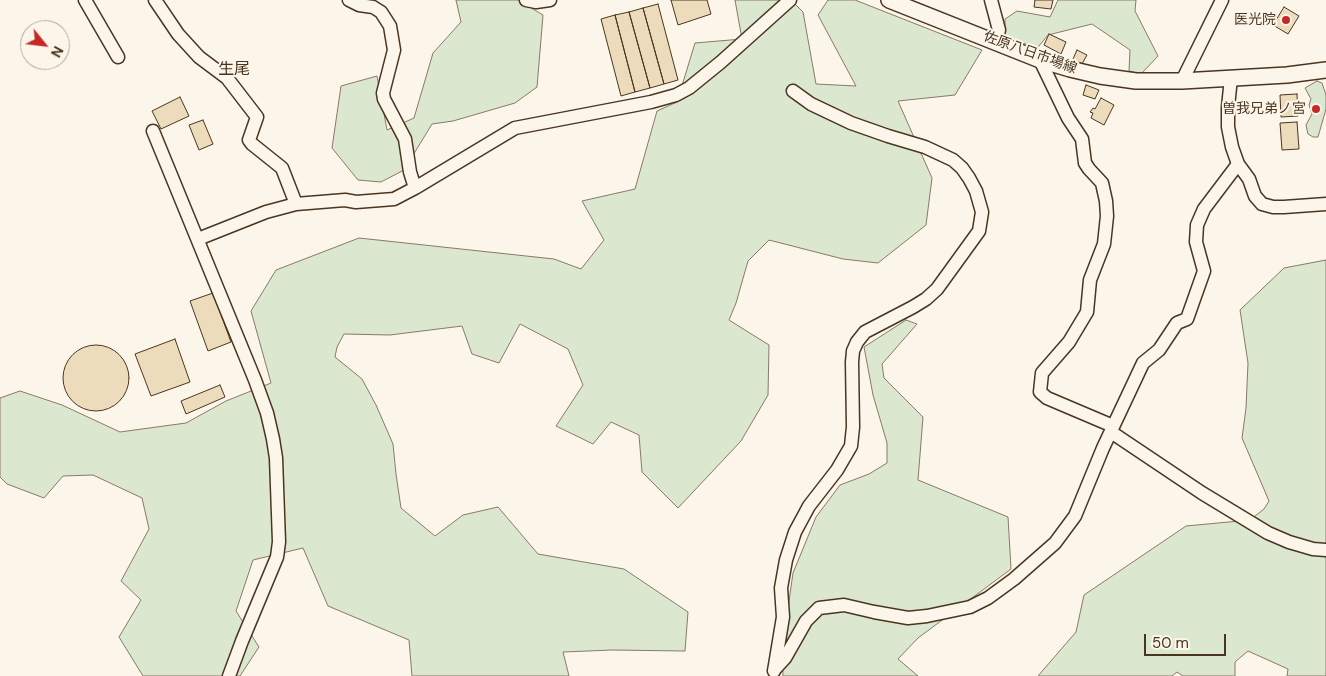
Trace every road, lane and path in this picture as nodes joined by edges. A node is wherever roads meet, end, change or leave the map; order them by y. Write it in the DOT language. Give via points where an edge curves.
graph roads {
  1 [pos="154,0"];
  2 [pos="349,0"];
  3 [pos="526,0"];
  4 [pos="550,0"];
  5 [pos="790,0"];
  6 [pos="889,0"];
  7 [pos="991,0"];
  8 [pos="1222,0"];
  9 [pos="90,3"];
  10 [pos="996,42"];
  11 [pos="118,57"];
  12 [pos="1040,60"];
  13 [pos="1326,70"];
  14 [pos="1231,78"];
  15 [pos="1182,81"];
  16 [pos="793,91"];
  17 [pos="153,131"];
  18 [pos="1238,164"];
  19 [pos="415,188"];
  20 [pos="296,204"];
  21 [pos="1326,204"];
  22 [pos="198,239"];
  23 [pos="1112,429"];
  24 [pos="1326,550"];
  25 [pos="774,673"];
  26 [pos="229,676"];
  1 -- 20 [label="street" via="178,34 199,57 227,78 257,117 249,140 282,168"];
  2 -- 19 [label="street" via="381,12 390,26 394,50 383,93 405,139"];
  3 -- 4 [label="street"];
  5 -- 19 [label="street" via="721,62 676,95 514,128"];
  6 -- 10 [label="main road, 佐原八日市場線"];
  7 -- 10 [label="street" via="999,30"];
  8 -- 15 [label="street"];
  9 -- 11 [label="street"];
  10 -- 12 [label="main road, 佐原八日市場線"];
  12 -- 15 [label="main road, 佐原八日市場線" via="1100,76 1136,81"];
  12 -- 23 [label="street" via="1068,118 1082,139 1085,163 1102,183 1107,216 1104,244 1090,280 1087,312 1069,342 1042,373 1040,392"];
  13 -- 14 [label="main road, 佐原八日市場線"];
  14 -- 15 [label="main road, 佐原八日市場線"];
  14 -- 18 [label="street" via="1228,127"];
  16 -- 25 [label="street" via="810,104 851,123 925,147 953,160 969,178 982,212 979,231 937,289 913,307 865,332 857,342 852,362 851,446 809,506 792,541 782,572 783,617"];
  17 -- 22 [label="street"];
  18 -- 21 [label="street" via="1262,204 1273,207"];
  18 -- 23 [label="street" via="1204,209 1197,225 1196,242 1204,271 1187,319 1177,323 1159,350 1143,363"];
  19 -- 20 [label="street" via="394,199"];
  20 -- 22 [label="street" via="266,212"];
  22 -- 26 [label="street" via="267,413 276,458 277,557"];
  23 -- 24 [label="street" via="1207,496 1268,533 1289,542"];
  23 -- 25 [label="street" via="1075,516 1055,543 988,598 970,607 908,618 844,605 819,608 806,621"];
}
